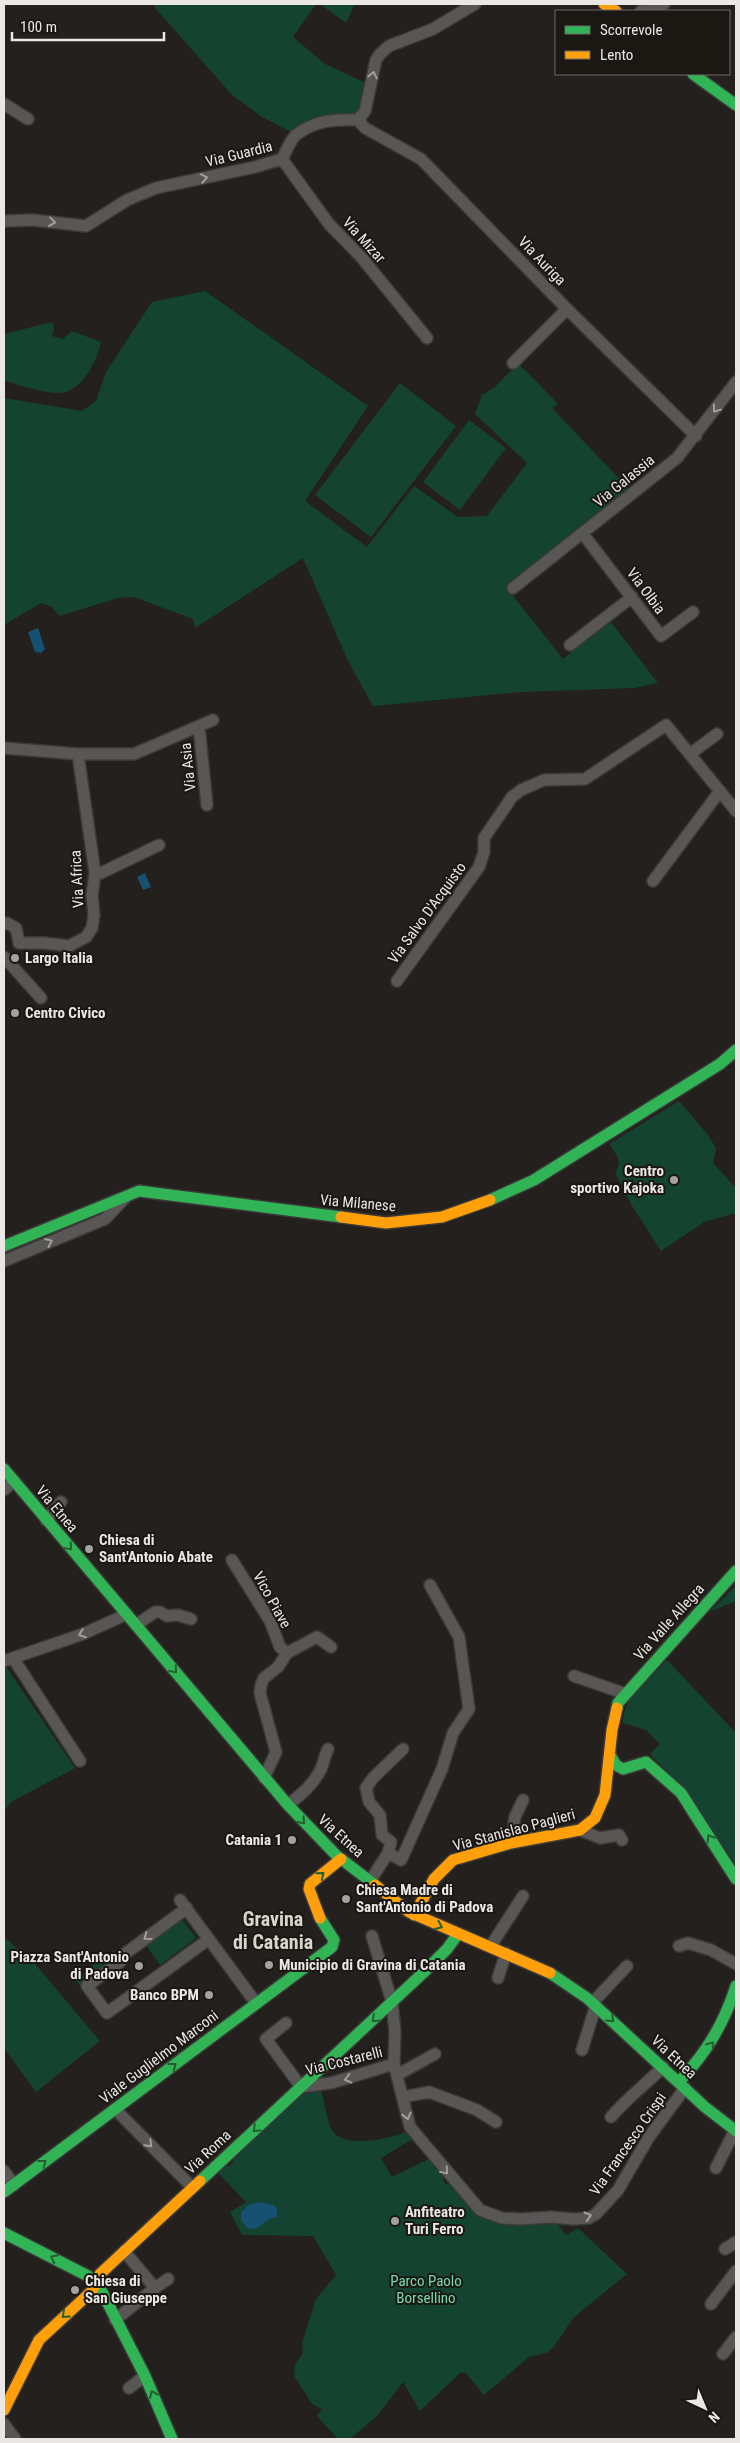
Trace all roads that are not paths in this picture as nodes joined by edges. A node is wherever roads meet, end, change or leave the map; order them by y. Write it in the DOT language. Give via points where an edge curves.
graph roads {
  1 [pos="475,4"];
  2 [pos="664,4"];
  3 [pos="644,10"];
  4 [pos="694,75"];
  5 [pos="4,104"];
  6 [pos="736,106"];
  7 [pos="28,119"];
  8 [pos="358,120"];
  9 [pos="282,159"];
  10 [pos="4,221"];
  11 [pos="567,309"];
  12 [pos="427,338"];
  13 [pos="513,363"];
  14 [pos="736,382"];
  15 [pos="696,436"];
  16 [pos="583,534"];
  17 [pos="513,588"];
  18 [pos="632,597"];
  19 [pos="693,612"];
  20 [pos="570,645"];
  21 [pos="213,720"];
  22 [pos="200,726"];
  23 [pos="717,734"];
  24 [pos="4,748"];
  25 [pos="78,754"];
  26 [pos="690,754"];
  27 [pos="720,791"];
  28 [pos="207,805"];
  29 [pos="736,810"];
  30 [pos="160,845"];
  31 [pos="95,874"];
  32 [pos="653,881"];
  33 [pos="4,924"];
  34 [pos="4,957"];
  35 [pos="397,982"];
  36 [pos="41,998"];
  37 [pos="736,1050"];
  38 [pos="128,1195"];
  39 [pos="4,1246"];
  40 [pos="4,1261"];
  41 [pos="4,1469"];
  42 [pos="14,1481"];
  43 [pos="4,1490"];
  44 [pos="61,1502"];
  45 [pos="46,1520"];
  46 [pos="232,1560"];
  47 [pos="736,1571"];
  48 [pos="736,1578"];
  49 [pos="430,1585"];
  50 [pos="722,1586"];
  51 [pos="127,1614"];
  52 [pos="191,1619"];
  53 [pos="136,1624"];
  54 [pos="331,1646"];
  55 [pos="287,1653"];
  56 [pos="8,1659"];
  57 [pos="574,1676"];
  58 [pos="626,1694"];
  59 [pos="328,1749"];
  60 [pos="403,1749"];
  61 [pos="610,1755"];
  62 [pos="80,1761"];
  63 [pos="628,1769"];
  64 [pos="264,1778"];
  65 [pos="605,1795"];
  66 [pos="522,1800"];
  67 [pos="288,1806"];
  68 [pos="580,1830"];
  69 [pos="622,1840"];
  70 [pos="511,1843"];
  71 [pos="388,1853"];
  72 [pos="341,1859"];
  73 [pos="736,1879"];
  74 [pos="370,1881"];
  75 [pos="522,1896"];
  76 [pos="414,1915"];
  77 [pos="458,1934"];
  78 [pos="372,1936"];
  79 [pos="209,1939"];
  80 [pos="680,1946"];
  81 [pos="490,1947"];
  82 [pos="506,1953"];
  83 [pos="736,1964"];
  84 [pos="627,1966"];
  85 [pos="498,1978"];
  86 [pos="736,1986"];
  87 [pos="392,2002"];
  88 [pos="256,2003"];
  89 [pos="594,2004"];
  90 [pos="286,2023"];
  91 [pos="582,2050"];
  92 [pos="435,2054"];
  93 [pos="663,2068"];
  94 [pos="395,2070"];
  95 [pos="315,2081"];
  96 [pos="682,2085"];
  97 [pos="302,2087"];
  98 [pos="402,2097"];
  99 [pos="115,2109"];
  100 [pos="610,2117"];
  101 [pos="496,2122"];
  102 [pos="736,2130"];
  103 [pos="716,2168"];
  104 [pos="4,2171"];
  105 [pos="14,2185"];
  106 [pos="192,2188"];
  107 [pos="4,2192"];
  108 [pos="4,2233"];
  109 [pos="736,2242"];
  110 [pos="726,2249"];
  111 [pos="124,2251"];
  112 [pos="736,2272"];
  113 [pos="168,2278"];
  114 [pos="96,2283"];
  115 [pos="155,2288"];
  116 [pos="711,2304"];
  117 [pos="115,2320"];
  118 [pos="736,2336"];
  119 [pos="723,2354"];
  120 [pos="145,2376"];
  121 [pos="129,2388"];
  122 [pos="4,2410"];
  123 [pos="4,2424"];
  124 [pos="15,2439"];
  125 [pos="172,2439"];
  8 -- 1 [label="street, one-way" via="365,111 380,54 389,46 433,29"];
  2 -- 3 [label="street"];
  4 -- 6 [label="main road"];
  5 -- 7 [label="street"];
  8 -- 9 [label="street, Via Guardia" via="318,123 296,135"];
  8 -- 11 [label="street, Via Auriga" via="365,128 421,159"];
  10 -- 9 [label="street, Via Guardia, one-way" via="33,220 86,226 127,200 156,188"];
  9 -- 12 [label="street, Via Mizar" via="330,224"];
  11 -- 13 [label="street"];
  11 -- 15 [label="street, Via Auriga"];
  14 -- 15 [label="street, Via Galassia, one-way"];
  15 -- 16 [label="street, Via Galassia" via="677,458"];
  16 -- 17 [label="street, Via Galassia"];
  16 -- 18 [label="street, Via Olbia"];
  18 -- 19 [label="street, Via Olbia" via="661,636"];
  18 -- 20 [label="street"];
  21 -- 22 [label="street"];
  22 -- 25 [label="street" via="134,754"];
  22 -- 28 [label="street, Via Asia"];
  23 -- 26 [label="street"];
  24 -- 25 [label="street"];
  25 -- 31 [label="street, Via Africa"];
  26 -- 27 [label="street, Via Salvo D'Acquisto"];
  26 -- 35 [label="street, Via Salvo D'Acquisto" via="666,725 585,779 544,780 512,797 484,838 479,867"];
  27 -- 29 [label="street, Via Salvo D'Acquisto"];
  27 -- 32 [label="street"];
  30 -- 31 [label="street"];
  31 -- 33 [label="street, Via Africa" via="92,896 94,923 86,937 69,946 19,944 16,928"];
  34 -- 36 [label="street"];
  37 -- 38 [label="main road, Via Milanese" via="720,1064 534,1180 500,1197 442,1217 386,1223 150,1191"];
  38 -- 39 [label="main road, Via Milanese"];
  40 -- 38 [label="street, one-way" via="105,1219"];
  41 -- 42 [label="main road, Via Etnea"];
  42 -- 43 [label="street"];
  42 -- 45 [label="main road, Via Etnea"];
  44 -- 45 [label="street"];
  45 -- 51 [label="main road, Via Etnea, one-way"];
  46 -- 55 [label="street, Vico Piave" via="270,1621 280,1647"];
  47 -- 50 [label="main road, Via Valle Allegra"];
  48 -- 50 [label="street"];
  49 -- 71 [label="street" via="460,1637 469,1709 453,1732 442,1769 401,1860"];
  50 -- 58 [label="main road, Via Valle Allegra"];
  51 -- 53 [label="main road, Via Etnea"];
  51 -- 56 [label="street, one-way" via="83,1634"];
  52 -- 53 [label="street" via="155,1612"];
  53 -- 64 [label="main road, Via Etnea, one-way"];
  54 -- 55 [label="street" via="317,1638"];
  55 -- 64 [label="street" via="261,1684 260,1693 276,1752"];
  56 -- 62 [label="street"];
  57 -- 58 [label="street"];
  58 -- 61 [label="main road, Via Stanislao Paglieri" via="615,1712"];
  59 -- 67 [label="street" via="311,1786"];
  60 -- 71 [label="street" via="372,1778 366,1788 369,1802 380,1815 382,1835 391,1842"];
  61 -- 63 [label="main road" via="619,1768"];
  61 -- 65 [label="main road, Via Stanislao Paglieri"];
  63 -- 65 [label="main road"];
  73 -- 63 [label="main road, one-way" via="681,1793 646,1762"];
  64 -- 67 [label="main road, Via Etnea"];
  65 -- 68 [label="main road, Via Stanislao Paglieri" via="595,1818"];
  66 -- 70 [label="street"];
  67 -- 72 [label="main road, Via Etnea, one-way"];
  68 -- 69 [label="street" via="600,1838 619,1835"];
  68 -- 70 [label="main road, Via Stanislao Paglieri"];
  70 -- 76 [label="main road, Via Stanislao Paglieri" via="453,1860 434,1879"];
  71 -- 74 [label="street"];
  72 -- 74 [label="main road, Via Etnea"];
  88 -- 72 [label="main road, Viale Guglielmo Marconi, one-way" via="332,1947 334,1940 320,1919 309,1889 310,1884"];
  74 -- 76 [label="main road, Via Etnea"];
  75 -- 81 [label="street"];
  76 -- 77 [label="main road, Via Etnea, one-way"];
  77 -- 81 [label="main road, Via Etnea"];
  77 -- 87 [label="main road, Via Roma" via="447,1950"];
  78 -- 87 [label="street, Via Francesco Crispi"];
  79 -- 79 [label="street, one-way" via="183,1904 126,1953 121,1961 87,1986 107,2013"];
  79 -- 88 [label="street"];
  80 -- 83 [label="street" via="696,1945"];
  81 -- 82 [label="main road, Via Etnea"];
  82 -- 85 [label="street"];
  82 -- 89 [label="main road, Via Etnea" via="564,1981"];
  84 -- 89 [label="street"];
  96 -- 86 [label="main road, one-way" via="717,2036 727,2017"];
  87 -- 94 [label="street, Via Francesco Crispi"];
  87 -- 95 [label="main road, Via Roma, one-way"];
  99 -- 88 [label="main road, Viale Guglielmo Marconi, one-way"];
  89 -- 91 [label="street"];
  89 -- 93 [label="main road, Via Etnea, one-way"];
  90 -- 97 [label="street" via="266,2039"];
  92 -- 94 [label="street, Via Costarelli"];
  93 -- 96 [label="main road, Via Etnea"];
  93 -- 100 [label="street" via="626,2098"];
  94 -- 95 [label="street, Via Costarelli, one-way"];
  94 -- 98 [label="street, Via Francesco Crispi"];
  95 -- 97 [label="main road, Via Roma"];
  98 -- 96 [label="street, Via Francesco Crispi, one-way" via="414,2133 480,2210 502,2218 573,2220 596,2214 618,2190"];
  96 -- 102 [label="main road, Via Etnea"];
  97 -- 106 [label="main road, Via Roma, one-way"];
  98 -- 101 [label="street" via="429,2092 477,2110"];
  105 -- 99 [label="main road, Viale Guglielmo Marconi, one-way"];
  99 -- 106 [label="street, one-way"];
  102 -- 103 [label="street"];
  104 -- 105 [label="street"];
  105 -- 107 [label="main road, Viale Guglielmo Marconi"];
  106 -- 111 [label="main road, Via Roma"];
  114 -- 108 [label="main road, one-way"];
  109 -- 110 [label="street"];
  111 -- 114 [label="main road, Via Roma" via="100,2274"];
  111 -- 115 [label="street"];
  112 -- 116 [label="street"];
  113 -- 115 [label="street"];
  114 -- 117 [label="main road"];
  114 -- 122 [label="main road, Via Roma, one-way" via="92,2291 39,2340"];
  115 -- 117 [label="street"];
  117 -- 120 [label="main road"];
  118 -- 119 [label="street"];
  120 -- 121 [label="street"];
  125 -- 120 [label="main road, one-way"];
  123 -- 124 [label="street"];
}
